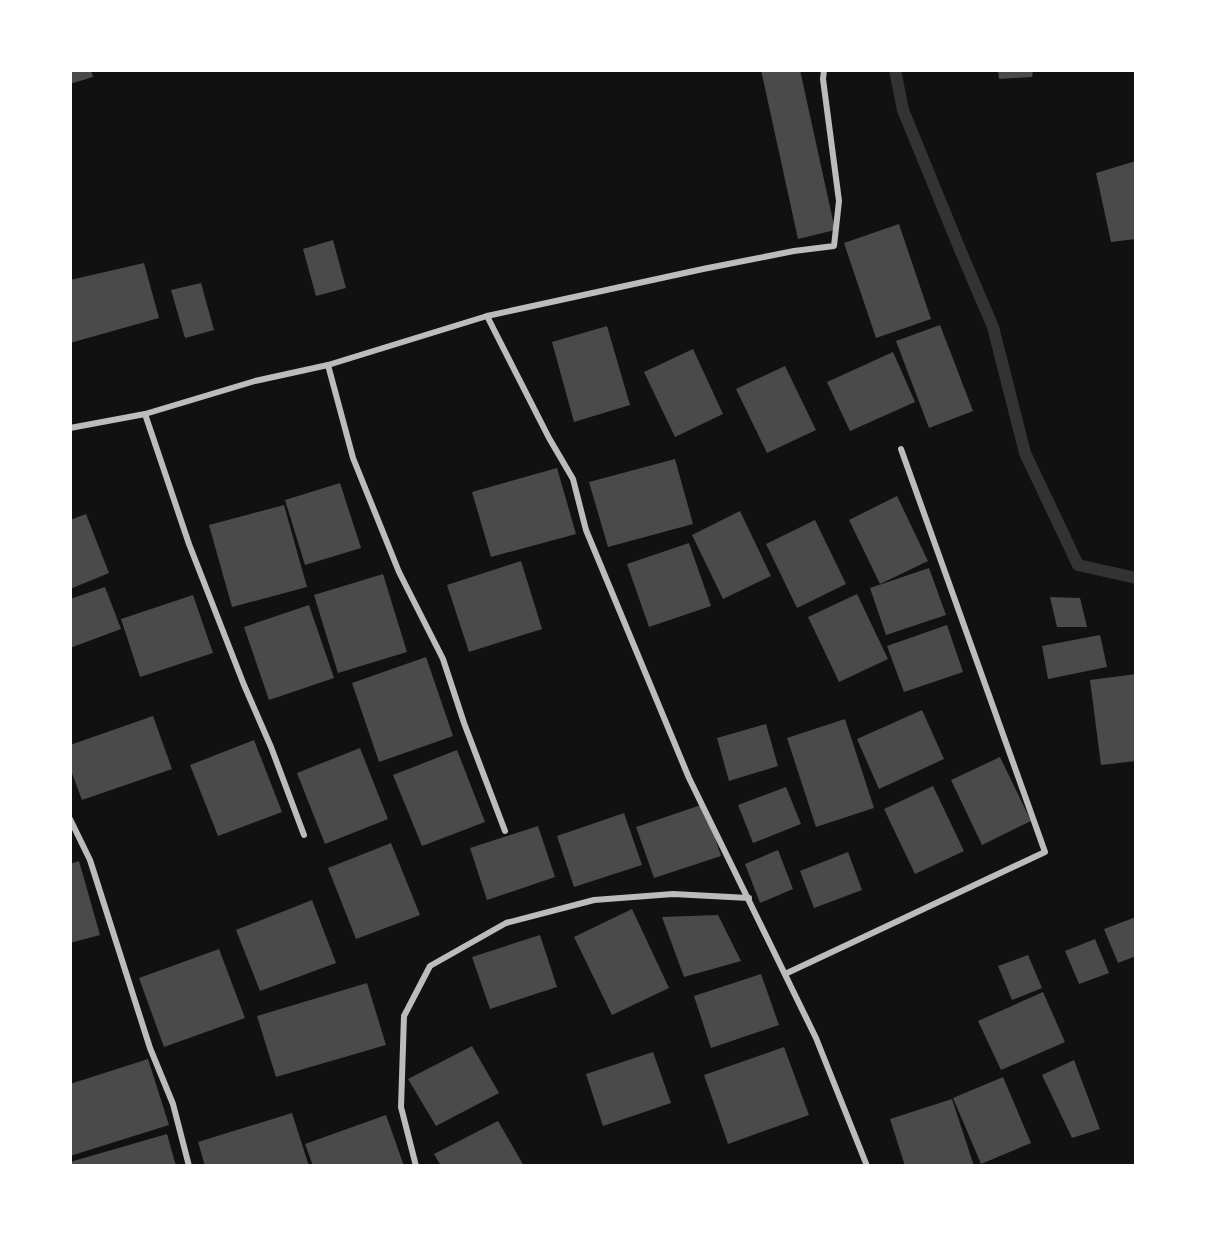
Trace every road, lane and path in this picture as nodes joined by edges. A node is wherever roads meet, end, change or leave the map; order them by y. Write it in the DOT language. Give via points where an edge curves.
graph roads {
  1 [pos="824,70"];
  2 [pos="487,316"];
  3 [pos="328,365"];
  4 [pos="145,414"];
  5 [pos="70,428"];
  6 [pos="901,449"];
  7 [pos="70,819"];
  8 [pos="505,831"];
  9 [pos="304,835"];
  10 [pos="749,898"];
  11 [pos="785,974"];
  12 [pos="189,1166"];
  13 [pos="416,1166"];
  14 [pos="867,1166"];
  1 -- 2 [label="street" via="839,201 834,246 737,262"];
  2 -- 3 [label="street"];
  2 -- 10 [label="street" via="573,479 586,530 689,778"];
  3 -- 4 [label="street" via="255,381"];
  3 -- 8 [label="street" via="353,458 399,572 443,659"];
  4 -- 5 [label="street"];
  4 -- 9 [label="street" via="189,544"];
  6 -- 11 [label="street" via="1045,852"];
  7 -- 12 [label="street" via="90,860 150,1048 173,1104"];
  10 -- 11 [label="street"];
  10 -- 13 [label="street" via="673,894 594,900 506,923 430,966 404,1016 401,1107"];
  11 -- 14 [label="street" via="816,1038"];
}
